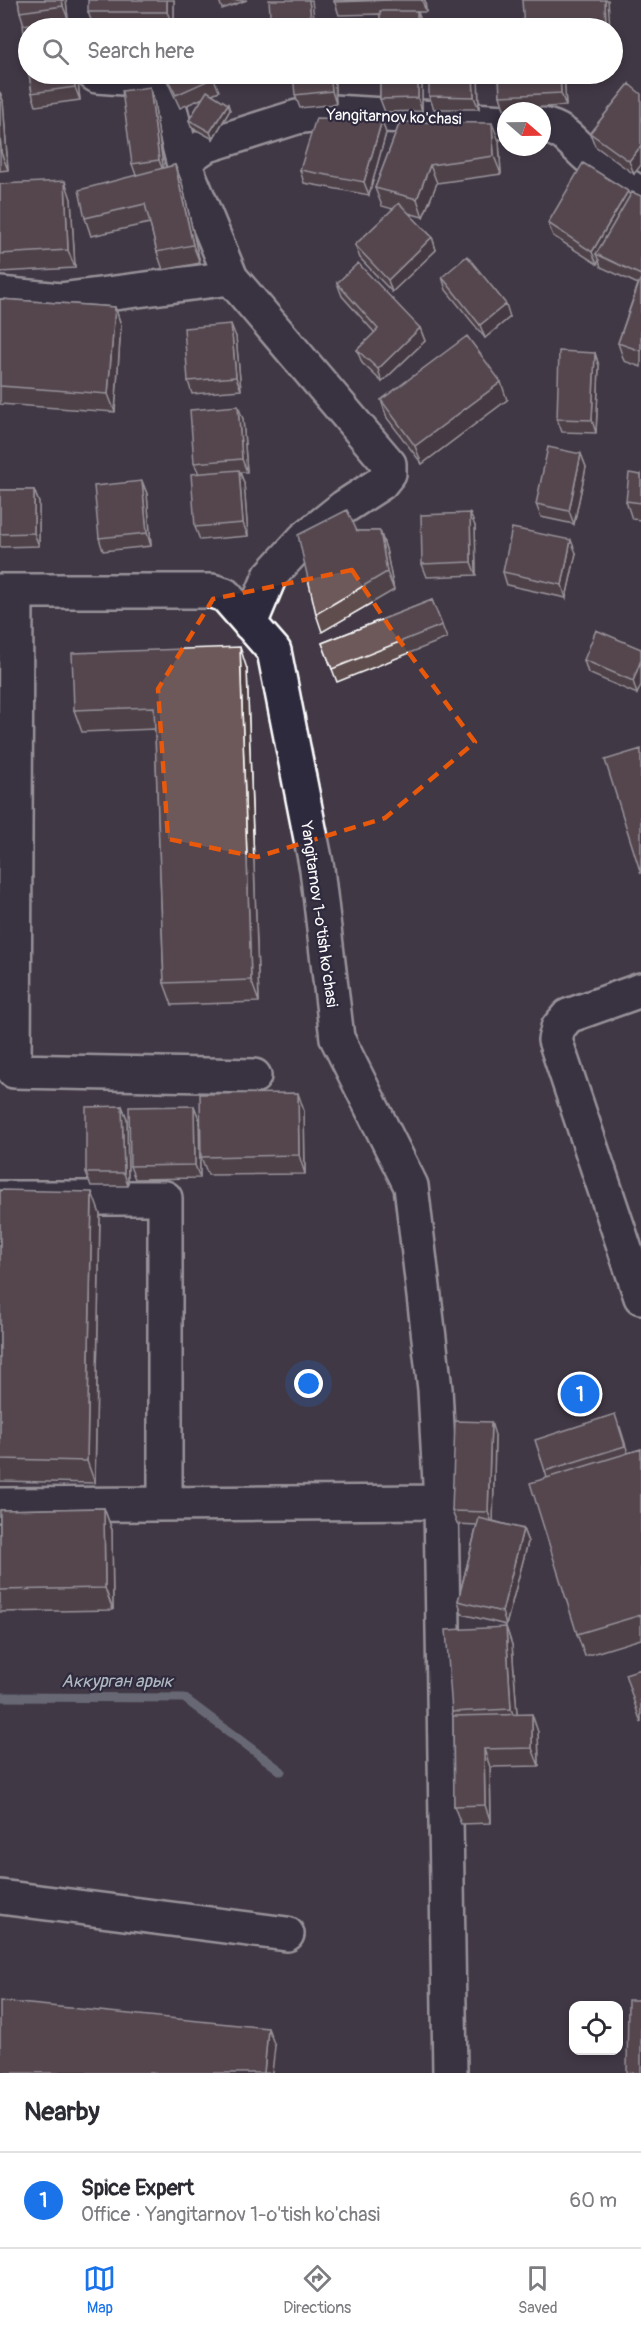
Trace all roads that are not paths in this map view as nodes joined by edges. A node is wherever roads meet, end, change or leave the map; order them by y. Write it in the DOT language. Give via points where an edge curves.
graph roads {
  1 [pos="78,0"];
  2 [pos="80,18"];
  3 [pos="157,84"];
  4 [pos="497,121"];
  5 [pos="551,127"];
  6 [pos="183,161"];
  7 [pos="641,194"];
  8 [pos="231,278"];
  9 [pos="0,294"];
  10 [pos="8,591"];
  11 [pos="250,624"];
  12 [pos="641,990"];
  13 [pos="254,1076"];
  14 [pos="0,1198"];
  15 [pos="641,1297"];
  16 [pos="441,1502"];
  17 [pos="165,1504"];
  18 [pos="0,1505"];
  19 [pos="0,1897"];
  20 [pos="287,1934"];
  21 [pos="450,2073"];
  1 -- 2 [label="street"];
  3 -- 6 [label="street" via="165,89"];
  4 -- 6 [label="street, Yangitarnov ko'chasi" via="321,113 205,146"];
  5 -- 7 [label="street"];
  6 -- 8 [label="street"];
  8 -- 9 [label="street" via="60,300"];
  8 -- 11 [label="street" via="389,464 389,473 381,483 304,539 270,576"];
  10 -- 11 [label="street, Yangitarnov 1-o'tish ko'chasi" via="212,591 225,595"];
  10 -- 13 [label="street" via="14,1071"];
  11 -- 16 [label="street, Yangitarnov 1-o'tish ko'chasi" via="274,651 317,869 337,1038 411,1186 435,1389"];
  12 -- 15 [label="street" via="568,1016 558,1028 555,1040"];
  14 -- 17 [label="street" via="165,1198"];
  16 -- 17 [label="street"];
  16 -- 21 [label="street, Yangitarnov 1-o'tish ko'chasi"];
  17 -- 18 [label="street"];
  19 -- 20 [label="street"];
}
